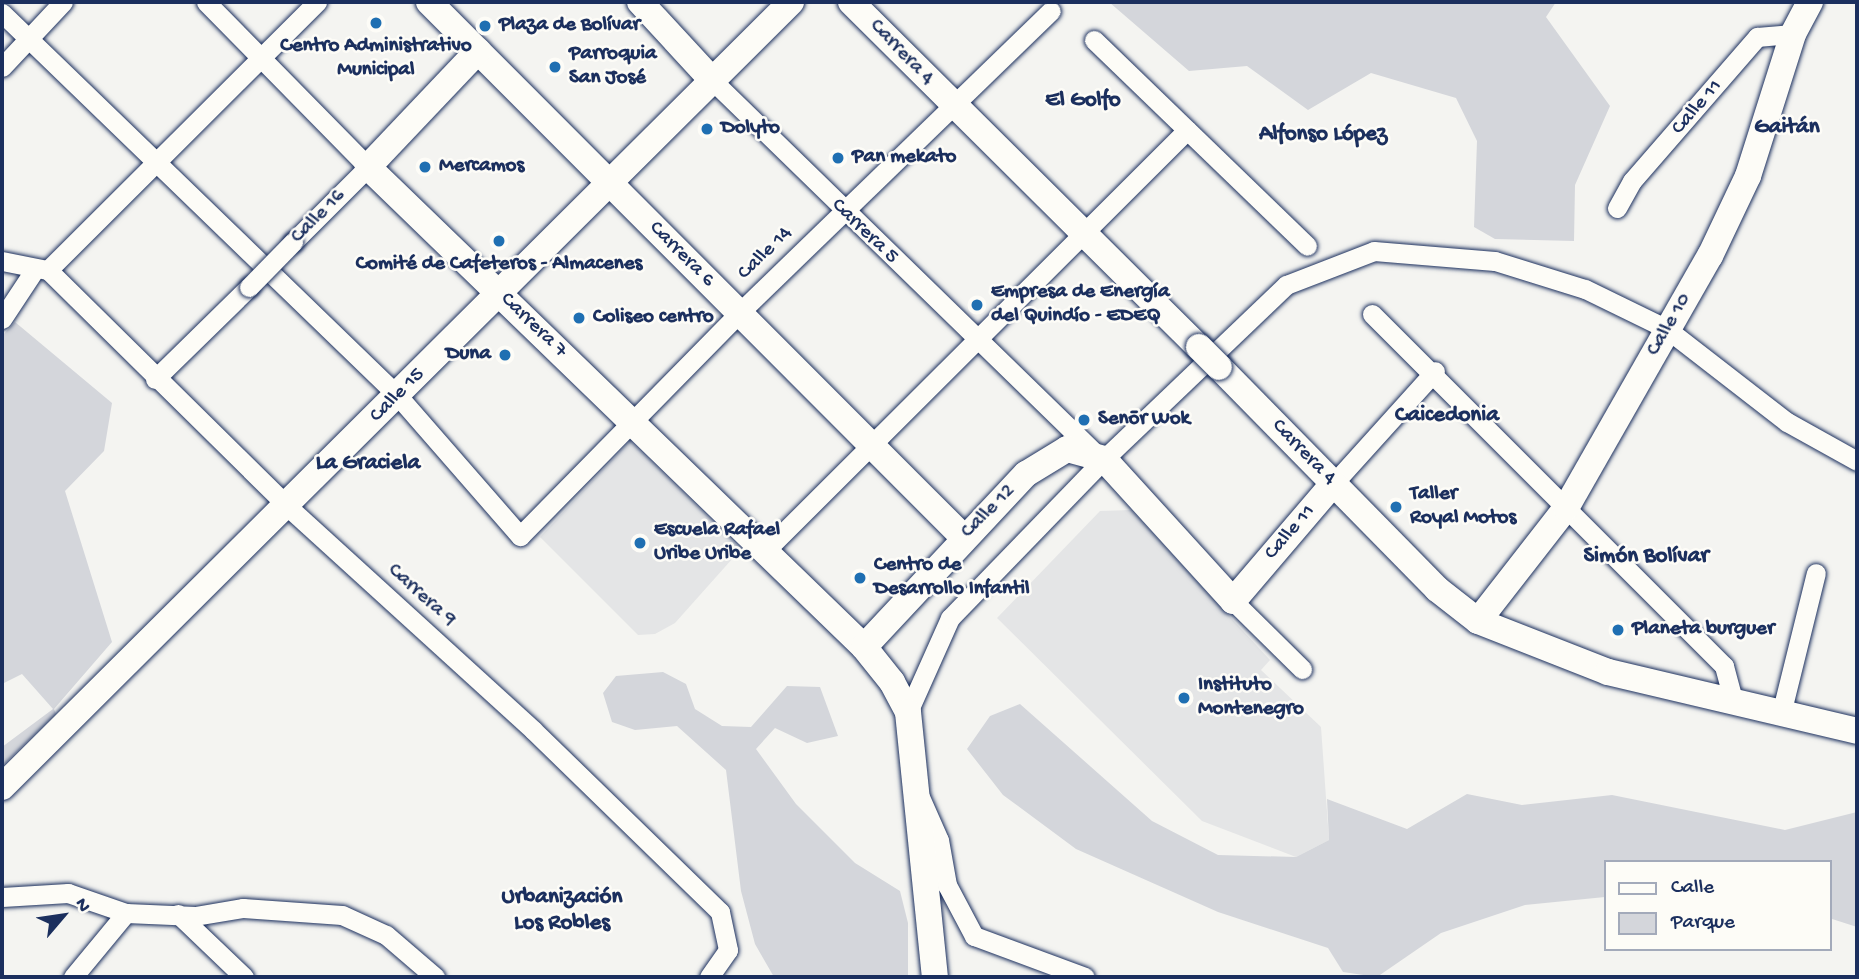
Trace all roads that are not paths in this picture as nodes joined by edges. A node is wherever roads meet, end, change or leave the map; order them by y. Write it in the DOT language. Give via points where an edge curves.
graph roads {
  1 [pos="63,2"];
  2 [pos="206,2"];
  3 [pos="317,2"];
  4 [pos="429,2"];
  5 [pos="640,2"];
  6 [pos="791,2"];
  7 [pos="851,2"];
  8 [pos="1810,2"];
  9 [pos="1051,11"];
  10 [pos="2,13"];
  11 [pos="1793,34"];
  12 [pos="28,38"];
  13 [pos="1094,40"];
  14 [pos="478,51"];
  15 [pos="262,63"];
  16 [pos="2,67"];
  17 [pos="713,81"];
  18 [pos="952,105"];
  19 [pos="1187,130"];
  20 [pos="158,164"];
  21 [pos="368,167"];
  22 [pos="610,184"];
  23 [pos="1617,208"];
  24 [pos="842,212"];
  25 [pos="1079,232"];
  26 [pos="1307,246"];
  27 [pos="2,261"];
  28 [pos="42,270"];
  29 [pos="499,294"];
  30 [pos="739,313"];
  31 [pos="1372,314"];
  32 [pos="2,319"];
  33 [pos="1667,329"];
  34 [pos="975,338"];
  35 [pos="1435,371"];
  36 [pos="155,379"];
  37 [pos="398,397"];
  38 [pos="633,422"];
  39 [pos="868,442"];
  40 [pos="1100,456"];
  41 [pos="1857,461"];
  42 [pos="1333,484"];
  43 [pos="286,505"];
  44 [pos="1566,508"];
  45 [pos="963,537"];
  46 [pos="763,553"];
  47 [pos="1816,573"];
  48 [pos="1233,601"];
  49 [pos="1478,621"];
  50 [pos="864,647"];
  51 [pos="1303,668"];
  52 [pos="1732,699"];
  53 [pos="908,712"];
  54 [pos="1781,714"];
  55 [pos="1857,732"];
  56 [pos="2,787"];
  57 [pos="914,787"];
  58 [pos="2,897"];
  59 [pos="126,914"];
  60 [pos="178,914"];
  61 [pos="714,972"];
  62 [pos="73,977"];
  63 [pos="244,977"];
  64 [pos="435,977"];
  65 [pos="935,977"];
  66 [pos="1085,977"];
  1 -- 12 [label="street"];
  2 -- 15 [label="street, Carrera 7"];
  3 -- 15 [label="street"];
  4 -- 14 [label="main road, Carrera 6"];
  5 -- 17 [label="main road, Carrera 5"];
  6 -- 17 [label="main road, Calle 15"];
  7 -- 18 [label="main road, Carrera 4"];
  8 -- 11 [label="main road, Calle 10"];
  9 -- 18 [label="street, Calle 14"];
  10 -- 12 [label="street"];
  11 -- 23 [label="street, Calle 11" via="1756,37 1632,181"];
  11 -- 33 [label="main road, Calle 10" via="1748,176"];
  12 -- 16 [label="street"];
  12 -- 20 [label="street"];
  13 -- 19 [label="street"];
  14 -- 21 [label="main road, Calle 16"];
  14 -- 22 [label="main road, Carrera 6"];
  15 -- 20 [label="street"];
  15 -- 21 [label="street, Carrera 7"];
  17 -- 22 [label="main road, Calle 15"];
  17 -- 24 [label="street, Carrera 5"];
  18 -- 24 [label="street, Calle 14"];
  18 -- 25 [label="main road, Carrera 4"];
  19 -- 25 [label="street"];
  19 -- 26 [label="street"];
  20 -- 28 [label="street"];
  20 -- 37 [label="street"];
  21 -- 29 [label="main road, Carrera 7"];
  21 -- 36 [label="street, Calle 16, bridge"];
  22 -- 29 [label="main road, Calle 15"];
  22 -- 30 [label="main road, Carrera 6"];
  24 -- 30 [label="street, Calle 14"];
  24 -- 34 [label="street, Carrera 5"];
  25 -- 34 [label="street"];
  25 -- 42 [label="main road, Carrera 4, bridge"];
  27 -- 28 [label="street"];
  28 -- 32 [label="street"];
  28 -- 36 [label="street, Carrera 9"];
  29 -- 37 [label="main road, Calle 15"];
  29 -- 38 [label="main road, Carrera 7"];
  30 -- 38 [label="street, Calle 14"];
  30 -- 39 [label="main road, Carrera 6"];
  31 -- 35 [label="street"];
  33 -- 40 [label="street" via="1585,289 1494,261 1374,251 1286,285"];
  33 -- 41 [label="street" via="1787,422"];
  33 -- 44 [label="main road, Calle 10"];
  34 -- 39 [label="street"];
  34 -- 40 [label="street, Carrera 5"];
  35 -- 42 [label="street, Calle 11"];
  35 -- 44 [label="street"];
  36 -- 43 [label="street, Carrera 9"];
  37 -- 38 [label="street, Calle 14" via="520,536"];
  37 -- 43 [label="main road, Calle 15"];
  38 -- 46 [label="main road, Carrera 7"];
  39 -- 45 [label="main road, Carrera 6"];
  39 -- 46 [label="street"];
  40 -- 45 [label="main road, Calle 12" via="1067,449 1045,458"];
  40 -- 48 [label="main road, Carrera 5"];
  40 -- 53 [label="street" via="950,618"];
  42 -- 48 [label="main road, Calle 11"];
  42 -- 49 [label="main road, Carrera 4" via="1437,589"];
  43 -- 56 [label="main road, Calle 15"];
  43 -- 61 [label="street, Carrera 9" via="533,730 720,912 729,933"];
  44 -- 49 [label="main road, Calle 10"];
  44 -- 52 [label="street" via="1724,666"];
  45 -- 50 [label="main road, Calle 12"];
  46 -- 50 [label="main road, Carrera 7"];
  47 -- 54 [label="street"];
  48 -- 51 [label="street, Carrera 5"];
  49 -- 52 [label="main road, Carrera 4" via="1608,672"];
  50 -- 53 [label="main road, Carrera 7"];
  52 -- 54 [label="main road, Carrera 4"];
  53 -- 57 [label="main road"];
  54 -- 55 [label="main road, Carrera 4"];
  57 -- 65 [label="main road"];
  57 -- 66 [label="street" via="939,840 951,895 974,936"];
  58 -- 59 [label="street" via="68,893"];
  59 -- 60 [label="street"];
  59 -- 62 [label="street"];
  60 -- 63 [label="street"];
  60 -- 64 [label="street" via="243,908 342,915 386,935"];
}
